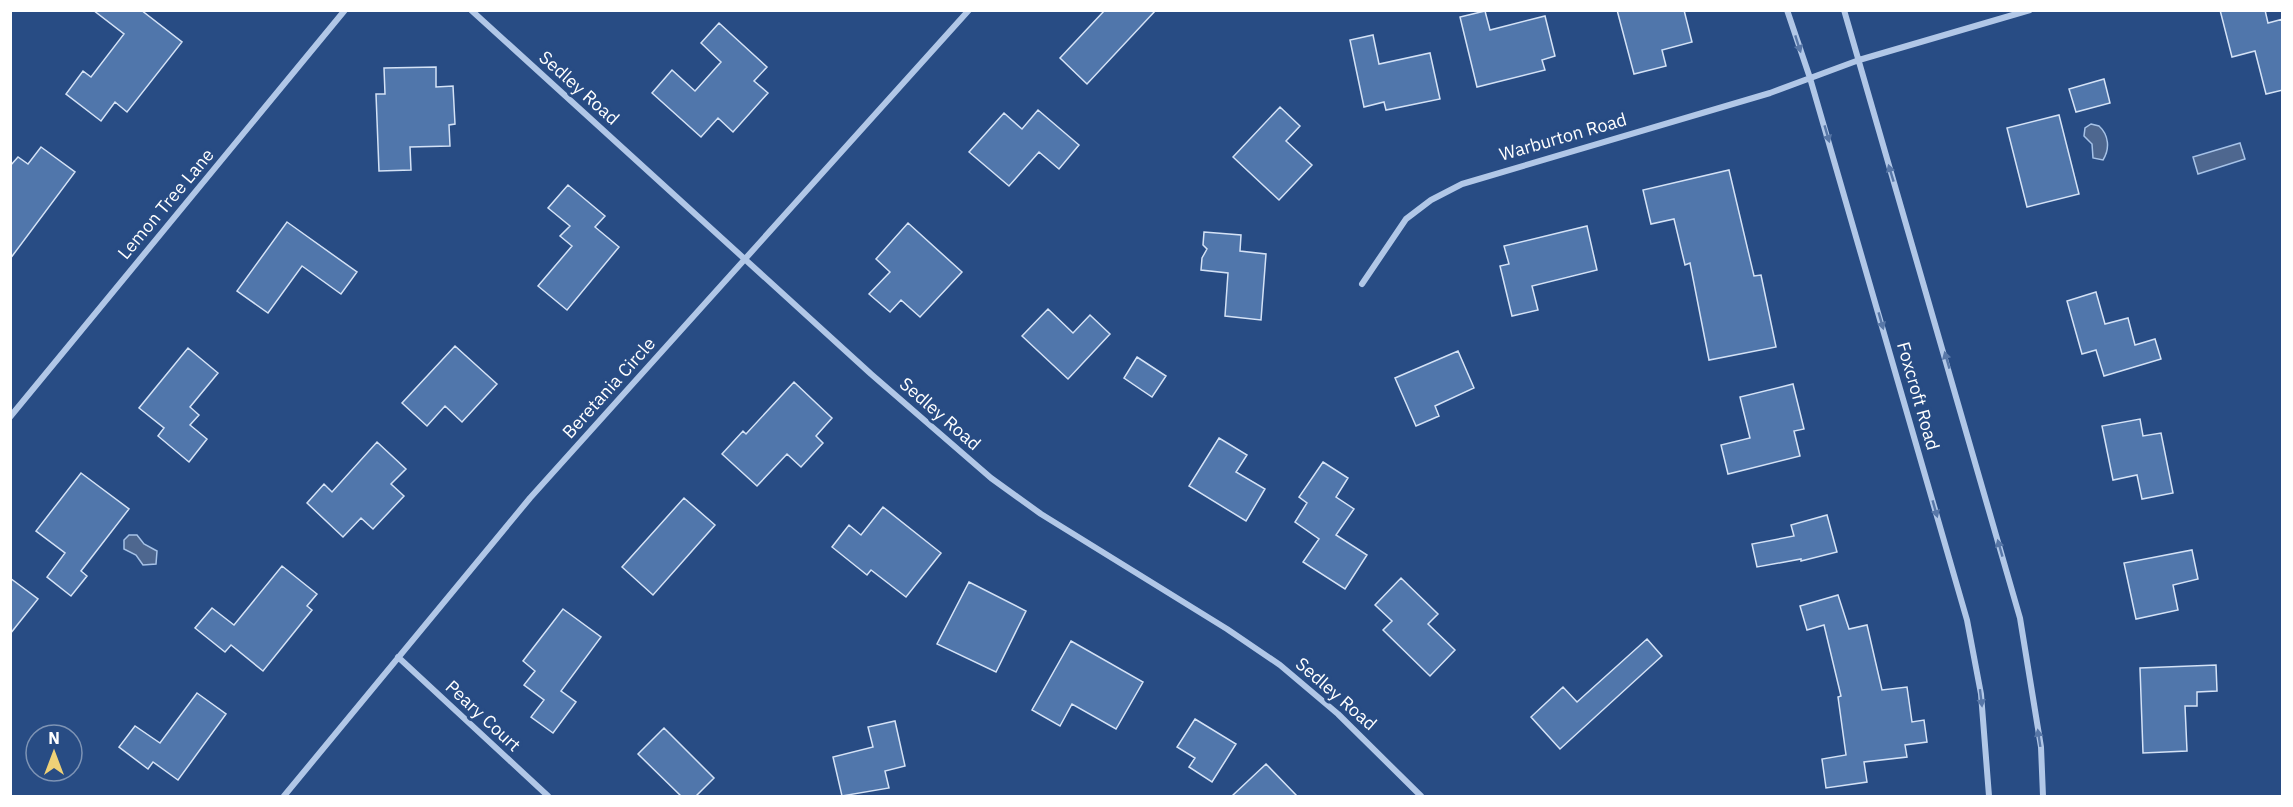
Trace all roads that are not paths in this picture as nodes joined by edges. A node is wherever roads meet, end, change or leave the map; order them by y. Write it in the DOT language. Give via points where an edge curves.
graph roads {
  1 [pos="345,10"];
  2 [pos="471,10"];
  3 [pos="969,10"];
  4 [pos="1787,10"];
  5 [pos="1844,10"];
  6 [pos="2030,10"];
  7 [pos="1859,60"];
  8 [pos="1810,78"];
  9 [pos="745,259"];
  10 [pos="1362,284"];
  11 [pos="10,417"];
  12 [pos="398,657"];
  13 [pos="284,796"];
  14 [pos="548,796"];
  15 [pos="1421,796"];
  16 [pos="1989,796"];
  17 [pos="2043,796"];
  1 -- 11 [label="street, Lemon Tree Lane"];
  2 -- 9 [label="street, Sedley Road"];
  3 -- 9 [label="street, Beretania Circle"];
  4 -- 8 [label="street, Foxcroft Road, one-way"];
  5 -- 7 [label="street, Foxcroft Road"];
  6 -- 7 [label="street"];
  7 -- 8 [label="street, Warburton Road"];
  17 -- 7 [label="street, Foxcroft Road, one-way" via="2041,747 2020,618"];
  8 -- 10 [label="street, Warburton Road" via="1462,184 1406,219"];
  8 -- 16 [label="street, Foxcroft Road, one-way" via="1967,620 1981,694"];
  9 -- 12 [label="street, Beretania Circle" via="530,498"];
  9 -- 15 [label="street, Sedley Road" via="991,478 1041,514 1280,665 1338,714"];
  12 -- 13 [label="street, Beretania Circle"];
  12 -- 14 [label="street, Peary Court"];
}
